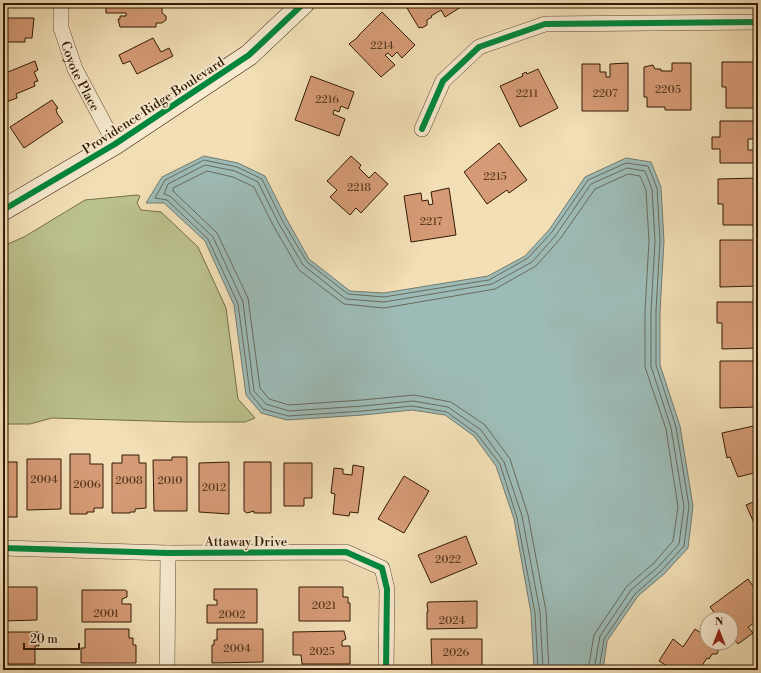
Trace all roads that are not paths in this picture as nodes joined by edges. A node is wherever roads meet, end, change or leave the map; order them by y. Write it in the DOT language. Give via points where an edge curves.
graph roads {
  1 [pos="61,3"];
  2 [pos="304,3"];
  3 [pos="758,22"];
  4 [pos="422,129"];
  5 [pos="115,144"];
  6 [pos="3,210"];
  7 [pos="3,548"];
  8 [pos="168,553"];
  9 [pos="167,670"];
  10 [pos="386,670"];
  1 -- 5 [label="street, Coyote Place" via="61,28 75,69"];
  2 -- 5 [label="street, Providence Ridge Boulevard" via="249,55"];
  3 -- 4 [label="street" via="545,24 479,46 443,81"];
  5 -- 6 [label="street, Providence Ridge Boulevard"];
  7 -- 8 [label="street, Attaway Drive"];
  8 -- 9 [label="street"];
  8 -- 10 [label="street, Attaway Drive" via="346,552 382,568 387,589"];
}
